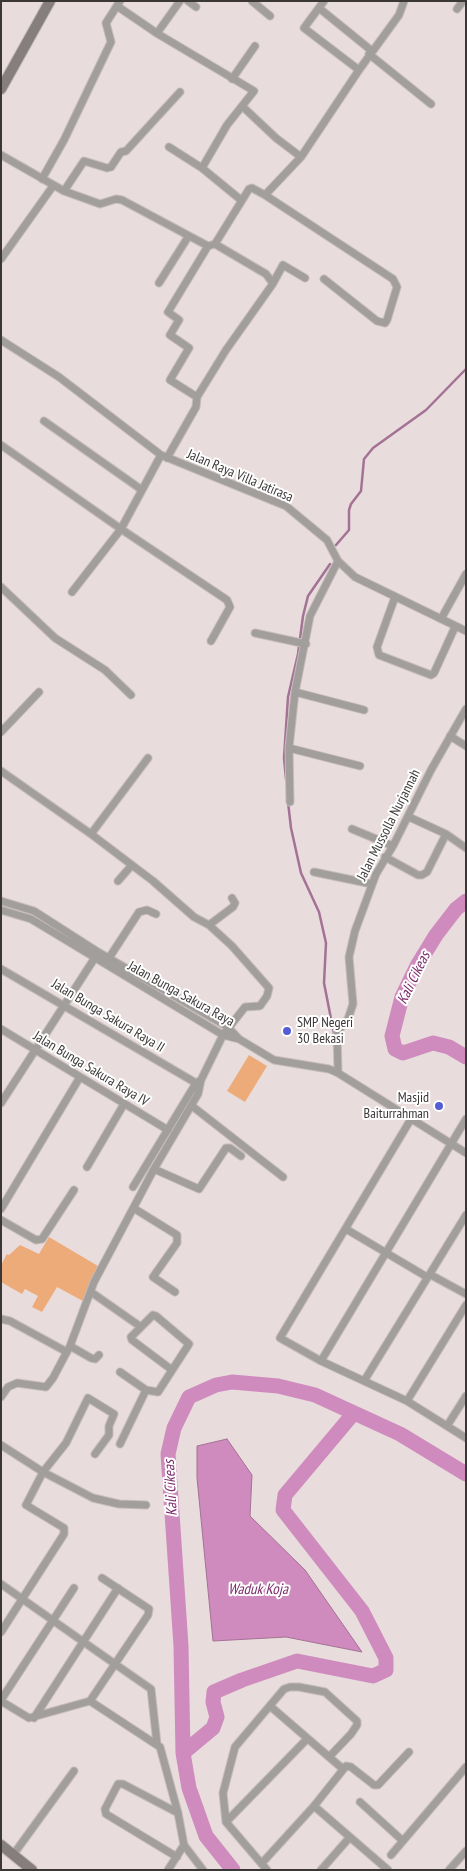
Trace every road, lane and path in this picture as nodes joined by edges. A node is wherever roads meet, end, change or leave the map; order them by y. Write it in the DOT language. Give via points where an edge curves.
graph roads {
  1 [pos="50,1"];
  2 [pos="180,1"];
  3 [pos="188,1"];
  4 [pos="252,1"];
  5 [pos="404,1"];
  6 [pos="463,1"];
  7 [pos="121,3"];
  8 [pos="322,4"];
  9 [pos="196,7"];
  10 [pos="457,9"];
  11 [pos="270,16"];
  12 [pos="160,29"];
  13 [pos="255,46"];
  14 [pos="371,53"];
  15 [pos="359,70"];
  16 [pos="232,79"];
  17 [pos="3,83"];
  18 [pos="180,92"];
  19 [pos="431,104"];
  20 [pos="242,106"];
  21 [pos="169,147"];
  22 [pos="1,155"];
  23 [pos="301,157"];
  24 [pos="202,168"];
  25 [pos="42,179"];
  26 [pos="53,186"];
  27 [pos="64,190"];
  28 [pos="265,195"];
  29 [pos="242,200"];
  30 [pos="188,237"];
  31 [pos="212,245"];
  32 [pos="1,259"];
  33 [pos="306,278"];
  34 [pos="324,279"];
  35 [pos="272,282"];
  36 [pos="159,283"];
  37 [pos="1,340"];
  38 [pos="198,397"];
  39 [pos="44,421"];
  40 [pos="1,446"];
  41 [pos="164,456"];
  42 [pos="142,490"];
  43 [pos="121,530"];
  44 [pos="338,561"];
  45 [pos="466,574"];
  46 [pos="1,587"];
  47 [pos="72,592"];
  48 [pos="395,597"];
  49 [pos="441,619"];
  50 [pos="456,627"];
  51 [pos="466,631"];
  52 [pos="255,633"];
  53 [pos="211,641"];
  54 [pos="302,643"];
  55 [pos="39,692"];
  56 [pos="295,692"];
  57 [pos="131,695"];
  58 [pos="364,710"];
  59 [pos="465,712"];
  60 [pos="1,732"];
  61 [pos="450,736"];
  62 [pos="466,746"];
  63 [pos="289,748"];
  64 [pos="148,758"];
  65 [pos="360,766"];
  66 [pos="1,771"];
  67 [pos="290,802"];
  68 [pos="409,817"];
  69 [pos="352,829"];
  70 [pos="91,834"];
  71 [pos="446,834"];
  72 [pos="393,846"];
  73 [pos="466,848"];
  74 [pos="385,857"];
  75 [pos="132,865"];
  76 [pos="314,872"];
  77 [pos="118,881"];
  78 [pos="372,884"];
  79 [pos="232,898"];
  80 [pos="1,902"];
  81 [pos="1,910"];
  82 [pos="156,914"];
  83 [pos="209,925"];
  84 [pos="98,952"];
  85 [pos="109,958"];
  86 [pos="94,959"];
  87 [pos="1,968"];
  88 [pos="63,1004"];
  89 [pos="228,1027"];
  90 [pos="1,1029"];
  91 [pos="224,1035"];
  92 [pos="239,1039"];
  93 [pos="34,1049"];
  94 [pos="338,1073"];
  95 [pos="80,1077"];
  96 [pos="198,1082"];
  97 [pos="1,1104"];
  98 [pos="124,1104"];
  99 [pos="192,1106"];
  100 [pos="410,1119"];
  101 [pos="466,1119"];
  102 [pos="168,1130"];
  103 [pos="451,1144"];
  104 [pos="466,1153"];
  105 [pos="242,1156"];
  106 [pos="87,1167"];
  107 [pos="154,1169"];
  108 [pos="283,1177"];
  109 [pos="133,1187"];
  110 [pos="74,1190"];
  111 [pos="1,1209"];
  112 [pos="135,1209"];
  113 [pos="466,1215"];
  114 [pos="1,1220"];
  115 [pos="346,1229"];
  116 [pos="386,1252"];
  117 [pos="431,1275"];
  118 [pos="91,1292"];
  119 [pos="174,1292"];
  120 [pos="466,1294"];
  121 [pos="466,1305"];
  122 [pos="1,1319"];
  123 [pos="141,1326"];
  124 [pos="68,1349"];
  125 [pos="99,1355"];
  126 [pos="321,1360"];
  127 [pos="172,1370"];
  128 [pos="120,1372"];
  129 [pos="364,1381"];
  130 [pos="146,1390"];
  131 [pos="466,1396"];
  132 [pos="1,1397"];
  133 [pos="407,1401"];
  134 [pos="447,1426"];
  135 [pos="466,1438"];
  136 [pos="120,1444"];
  137 [pos="1,1445"];
  138 [pos="95,1454"];
  139 [pos="43,1472"];
  140 [pos="146,1504"];
  141 [pos="102,1578"];
  142 [pos="1,1584"];
  143 [pos="74,1588"];
  144 [pos="118,1588"];
  145 [pos="23,1599"];
  146 [pos="52,1619"];
  147 [pos="1,1632"];
  148 [pos="84,1641"];
  149 [pos="115,1664"];
  150 [pos="1,1700"];
  151 [pos="90,1701"];
  152 [pos="270,1706"];
  153 [pos="34,1718"];
  154 [pos="307,1739"];
  155 [pos="157,1744"];
  156 [pos="409,1752"];
  157 [pos="329,1758"];
  158 [pos="466,1767"];
  159 [pos="343,1769"];
  160 [pos="74,1771"];
  161 [pos="360,1802"];
  162 [pos="314,1806"];
  163 [pos="178,1813"];
  164 [pos="226,1822"];
  165 [pos="350,1837"];
  166 [pos="403,1841"];
  167 [pos="1,1845"];
  168 [pos="184,1845"];
  169 [pos="466,1850"];
  170 [pos="13,1855"];
  171 [pos="391,1855"];
  172 [pos="177,1857"];
  173 [pos="262,1863"];
  174 [pos="386,1869"];
  175 [pos="32,1870"];
  176 [pos="168,1870"];
  177 [pos="203,1870"];
  178 [pos="267,1870"];
  179 [pos="321,1870"];
  180 [pos="449,1870"];
  1 -- 17 [label="main road"];
  2 -- 12 [label="street"];
  3 -- 9 [label="street"];
  4 -- 11 [label="street"];
  5 -- 14 [label="street" via="400,15"];
  6 -- 10 [label="street"];
  7 -- 16 [label="street"];
  7 -- 25 [label="street" via="106,23 111,42"];
  8 -- 14 [label="street"];
  8 -- 15 [label="street" via="304,28"];
  13 -- 16 [label="street"];
  14 -- 15 [label="street"];
  14 -- 19 [label="street"];
  15 -- 23 [label="street"];
  16 -- 20 [label="street" via="254,92"];
  18 -- 27 [label="street" via="126,151 120,152 111,167 84,161"];
  20 -- 23 [label="street"];
  20 -- 24 [label="street" via="226,126"];
  21 -- 24 [label="street"];
  22 -- 25 [label="street"];
  23 -- 28 [label="street"];
  24 -- 29 [label="street"];
  25 -- 26 [label="street"];
  26 -- 27 [label="street"];
  26 -- 32 [label="street"];
  27 -- 30 [label="street" via="100,204 122,200"];
  28 -- 29 [label="street" via="252,188"];
  28 -- 34 [label="street" via="393,279 397,287 385,323 377,321"];
  29 -- 31 [label="street"];
  30 -- 31 [label="street"];
  30 -- 36 [label="street"];
  31 -- 35 [label="street" via="266,274"];
  31 -- 38 [label="street" via="168,312 179,320 170,335 189,348 170,380"];
  33 -- 35 [label="street" via="283,265"];
  35 -- 38 [label="street"];
  37 -- 41 [label="street, Jalan Raya Villa Jatirasa" via="59,377"];
  38 -- 41 [label="street" via="196,407"];
  39 -- 42 [label="street"];
  40 -- 43 [label="street"];
  41 -- 42 [label="street"];
  41 -- 44 [label="street, Jalan Raya Villa Jatirasa" via="286,506 326,540"];
  42 -- 43 [label="street"];
  43 -- 47 [label="street"];
  43 -- 53 [label="street" via="227,600 230,607"];
  44 -- 48 [label="street, Jalan Raya Villa Jatirasa" via="355,577"];
  44 -- 54 [label="street" via="312,610"];
  45 -- 49 [label="street"];
  46 -- 57 [label="street" via="55,638 105,670"];
  48 -- 49 [label="street, Jalan Raya Villa Jatirasa"];
  48 -- 50 [label="street" via="377,647 379,655 431,675"];
  49 -- 50 [label="street, Jalan Raya Villa Jatirasa"];
  50 -- 51 [label="street, Jalan Raya Villa Jatirasa"];
  52 -- 54 [label="street"];
  54 -- 56 [label="street"];
  55 -- 60 [label="street"];
  56 -- 58 [label="street"];
  56 -- 63 [label="street"];
  59 -- 61 [label="street, Jalan Mussolla Nurjannah"];
  61 -- 62 [label="street"];
  61 -- 68 [label="street, Jalan Mussolla Nurjannah"];
  63 -- 65 [label="street"];
  63 -- 67 [label="street"];
  64 -- 70 [label="street"];
  66 -- 70 [label="street"];
  68 -- 71 [label="street"];
  68 -- 72 [label="street, Jalan Mussolla Nurjannah"];
  69 -- 72 [label="street"];
  70 -- 75 [label="street"];
  71 -- 73 [label="street"];
  71 -- 74 [label="street" via="427,872 422,874 418,875"];
  72 -- 74 [label="street, Jalan Mussolla Nurjannah"];
  74 -- 78 [label="street, Jalan Mussolla Nurjannah"];
  75 -- 77 [label="street"];
  75 -- 83 [label="street" via="187,912"];
  76 -- 78 [label="street"];
  78 -- 94 [label="street, Jalan Mussolla Nurjannah" via="348,957 353,1004 348,1019 336,1034"];
  79 -- 83 [label="street" via="233,907"];
  80 -- 84 [label="street, Jalan Bunga Sakura Raya" via="34,911"];
  81 -- 86 [label="street, Jalan Bunga Sakura Raya" via="31,919"];
  82 -- 85 [label="street" via="147,910 139,912"];
  83 -- 89 [label="street" via="269,988 260,1006 245,1007"];
  84 -- 85 [label="street, Jalan Bunga Sakura Raya"];
  84 -- 86 [label="street"];
  85 -- 89 [label="street, Jalan Bunga Sakura Raya"];
  86 -- 88 [label="street"];
  86 -- 91 [label="street, Jalan Bunga Sakura Raya"];
  87 -- 88 [label="street, Jalan Bunga Sakura Raya II"];
  88 -- 93 [label="street"];
  88 -- 96 [label="street, Jalan Bunga Sakura Raya II"];
  89 -- 91 [label="street"];
  89 -- 92 [label="street, Jalan Bunga Sakura Raya"];
  90 -- 93 [label="street, Jalan Bunga Sakura Raya IV"];
  91 -- 92 [label="street, Jalan Bunga Sakura Raya"];
  91 -- 96 [label="street"];
  92 -- 94 [label="street" via="274,1060"];
  93 -- 95 [label="street, Jalan Bunga Sakura Raya IV"];
  93 -- 97 [label="street"];
  94 -- 100 [label="street"];
  95 -- 98 [label="street, Jalan Bunga Sakura Raya IV"];
  95 -- 111 [label="street"];
  96 -- 99 [label="street" via="198,1094"];
  96 -- 102 [label="street"];
  98 -- 102 [label="street, Jalan Bunga Sakura Raya IV"];
  98 -- 106 [label="street"];
  99 -- 107 [label="street"];
  99 -- 108 [label="street"];
  100 -- 103 [label="street"];
  100 -- 115 [label="street"];
  101 -- 103 [label="street"];
  102 -- 109 [label="street"];
  103 -- 104 [label="street"];
  103 -- 116 [label="street"];
  105 -- 107 [label="street" via="226,1148 199,1189"];
  107 -- 112 [label="street"];
  110 -- 114 [label="street" via="42,1239 36,1240"];
  112 -- 118 [label="street"];
  112 -- 119 [label="street" via="177,1235 177,1243 153,1277"];
  113 -- 117 [label="street"];
  115 -- 116 [label="street"];
  115 -- 126 [label="street" via="280,1336"];
  116 -- 117 [label="street" via="427,1277"];
  116 -- 126 [label="street"];
  117 -- 120 [label="street"];
  117 -- 129 [label="street"];
  118 -- 123 [label="street"];
  118 -- 124 [label="street"];
  121 -- 133 [label="street"];
  122 -- 124 [label="street"];
  123 -- 127 [label="street" via="132,1340"];
  123 -- 127 [label="street" via="152,1315 156,1316 189,1342"];
  124 -- 125 [label="street" via="95,1359"];
  124 -- 132 [label="street" via="46,1387 17,1383 8,1387"];
  126 -- 129 [label="street"];
  127 -- 130 [label="street" via="158,1392"];
  128 -- 130 [label="street"];
  129 -- 133 [label="street"];
  130 -- 136 [label="street"];
  131 -- 134 [label="street"];
  133 -- 134 [label="street"];
  134 -- 135 [label="street"];
  137 -- 139 [label="street"];
  138 -- 139 [label="street" via="109,1435 108,1426 114,1414 88,1398 66,1443"];
  139 -- 140 [label="street" via="93,1498 119,1504"];
  139 -- 145 [label="street" via="26,1505 64,1528 64,1534"];
  141 -- 144 [label="street"];
  142 -- 145 [label="street"];
  143 -- 146 [label="street"];
  144 -- 148 [label="street"];
  144 -- 149 [label="street" via="146,1606 149,1612"];
  145 -- 146 [label="street"];
  145 -- 147 [label="street"];
  146 -- 148 [label="street"];
  146 -- 150 [label="street"];
  148 -- 149 [label="street"];
  148 -- 153 [label="street"];
  149 -- 151 [label="street"];
  149 -- 155 [label="street" via="151,1689"];
  150 -- 153 [label="street"];
  151 -- 153 [label="street"];
  151 -- 155 [label="street"];
  152 -- 154 [label="street"];
  152 -- 157 [label="street" via="284,1689 290,1687 321,1690 355,1717 357,1725"];
  152 -- 164 [label="street" via="236,1747 223,1793"];
  154 -- 157 [label="street"];
  154 -- 164 [label="street"];
  155 -- 163 [label="street"];
  156 -- 159 [label="street" via="378,1785 351,1766"];
  157 -- 159 [label="street"];
  158 -- 166 [label="street"];
  159 -- 162 [label="street"];
  160 -- 170 [label="street"];
  161 -- 166 [label="street"];
  162 -- 165 [label="street"];
  162 -- 173 [label="street"];
  163 -- 168 [label="street"];
  163 -- 172 [label="street" via="123,1784 118,1784 105,1809 106,1814"];
  164 -- 173 [label="street"];
  165 -- 174 [label="street"];
  165 -- 179 [label="street"];
  166 -- 171 [label="street"];
  167 -- 170 [label="main road"];
  168 -- 172 [label="street"];
  168 -- 177 [label="street"];
  169 -- 180 [label="street"];
  170 -- 175 [label="main road"];
  172 -- 176 [label="street"];
  173 -- 178 [label="street"];
}
